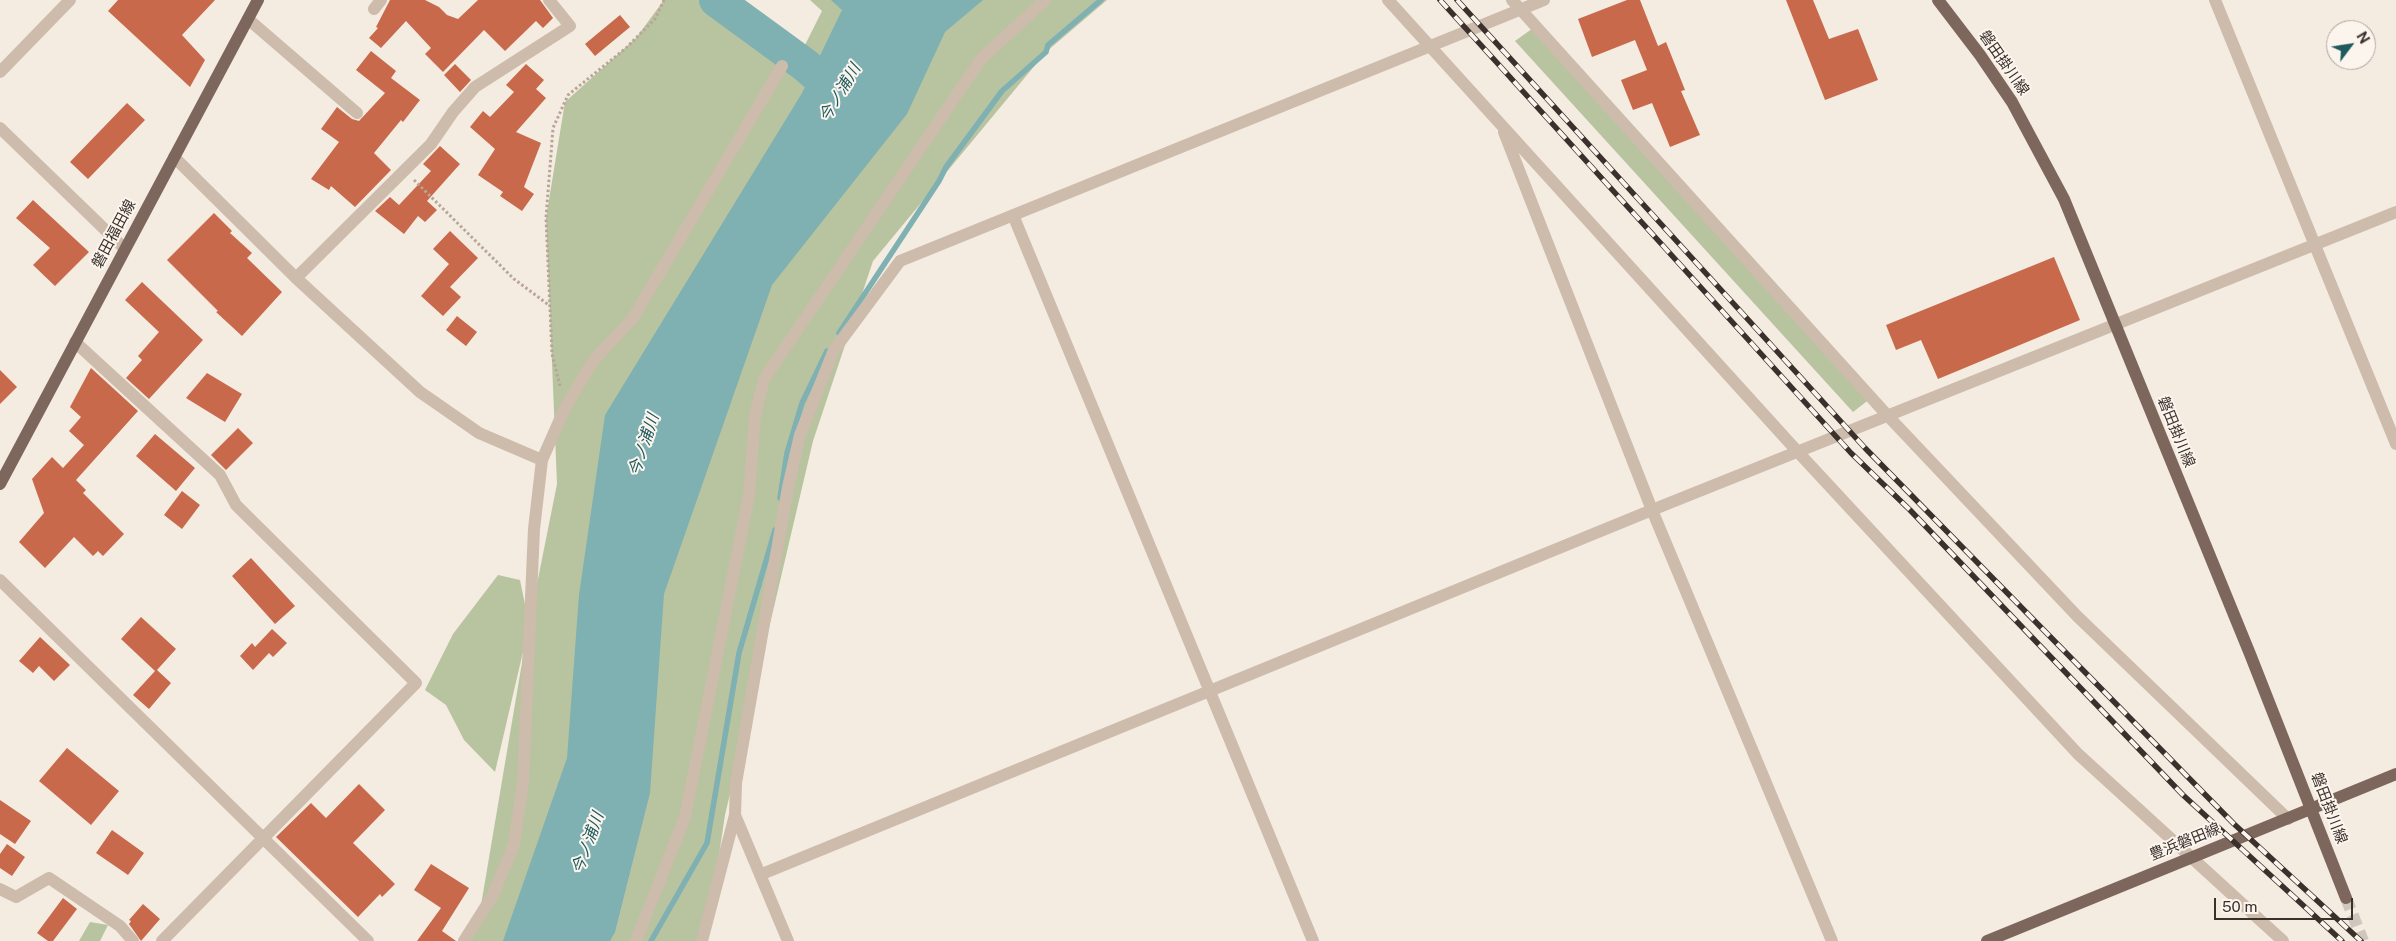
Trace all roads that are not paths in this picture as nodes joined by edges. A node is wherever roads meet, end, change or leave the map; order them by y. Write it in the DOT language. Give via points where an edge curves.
graph roads {
  1 [pos="70,0"];
  2 [pos="258,0"];
  3 [pos="549,0"];
  4 [pos="1045,0"];
  5 [pos="1388,0"];
  6 [pos="1544,0"];
  7 [pos="1938,0"];
  8 [pos="2215,0"];
  9 [pos="1516,5"];
  10 [pos="248,19"];
  11 [pos="1431,46"];
  12 [pos="782,66"];
  13 [pos="0,72"];
  14 [pos="357,113"];
  15 [pos="1502,125"];
  16 [pos="0,128"];
  17 [pos="174,157"];
  18 [pos="2396,212"];
  19 [pos="1013,215"];
  20 [pos="2314,244"];
  21 [pos="125,249"];
  22 [pos="296,278"];
  23 [pos="2114,325"];
  24 [pos="76,342"];
  25 [pos="1887,415"];
  26 [pos="2396,444"];
  27 [pos="1797,451"];
  28 [pos="542,460"];
  29 [pos="0,484"];
  30 [pos="1652,510"];
  31 [pos="0,580"];
  32 [pos="1211,691"];
  33 [pos="2396,774"];
  34 [pos="2312,810"];
  35 [pos="735,815"];
  36 [pos="2288,819"];
  37 [pos="263,838"];
  38 [pos="2189,857"];
  39 [pos="762,874"];
  40 [pos="0,888"];
  41 [pos="2346,898"];
  42 [pos="133,941"];
  43 [pos="162,941"];
  44 [pos="368,941"];
  45 [pos="464,941"];
  46 [pos="636,941"];
  47 [pos="702,941"];
  48 [pos="788,941"];
  49 [pos="1313,941"];
  50 [pos="1832,941"];
  51 [pos="1987,941"];
  52 [pos="2283,941"];
  1 -- 13 [label="street"];
  2 -- 10 [label="main road, 磐田福田線"];
  3 -- 22 [label="street" via="570,26 475,87 453,112 432,144"];
  4 -- 46 [label="street" via="981,59 764,379 755,415 749,495 684,817"];
  5 -- 11 [label="street"];
  6 -- 9 [label="street"];
  7 -- 23 [label="main road, 磐田掛川線" via="1980,55 2027,126 2064,199"];
  8 -- 20 [label="street"];
  9 -- 11 [label="street"];
  9 -- 25 [label="street"];
  10 -- 14 [label="street"];
  10 -- 17 [label="main road, 磐田福田線"];
  11 -- 15 [label="street"];
  11 -- 19 [label="street"];
  12 -- 28 [label="street" via="633,318 593,361 565,408"];
  15 -- 27 [label="street"];
  15 -- 30 [label="street"];
  16 -- 21 [label="street"];
  17 -- 21 [label="main road, 磐田福田線"];
  17 -- 22 [label="street"];
  18 -- 20 [label="street"];
  19 -- 32 [label="street"];
  19 -- 35 [label="street" via="900,261 834,350 800,436 788,488 736,783"];
  20 -- 23 [label="street"];
  20 -- 26 [label="street"];
  21 -- 24 [label="main road, 磐田福田線"];
  22 -- 28 [label="street" via="420,392 479,433"];
  23 -- 25 [label="street"];
  23 -- 34 [label="main road, 磐田掛川線"];
  24 -- 29 [label="main road, 磐田福田線"];
  24 -- 37 [label="street" via="220,475 236,505 416,683"];
  25 -- 27 [label="street"];
  25 -- 36 [label="street" via="2077,616"];
  27 -- 30 [label="street"];
  27 -- 38 [label="street" via="2078,754"];
  28 -- 45 [label="street" via="534,529 523,782 514,844 493,895"];
  30 -- 32 [label="street"];
  30 -- 50 [label="street"];
  31 -- 37 [label="street"];
  32 -- 39 [label="street"];
  32 -- 49 [label="street"];
  33 -- 34 [label="main road, 豊浜磐田線"];
  34 -- 36 [label="main road, 豊浜磐田線"];
  34 -- 41 [label="main road, 磐田掛川線"];
  35 -- 39 [label="street"];
  35 -- 47 [label="street"];
  36 -- 38 [label="main road, 豊浜磐田線"];
  37 -- 43 [label="street"];
  37 -- 44 [label="street"];
  38 -- 51 [label="main road, 豊浜磐田線"];
  38 -- 52 [label="street"];
  39 -- 48 [label="street"];
  40 -- 42 [label="street" via="16,897 49,878 120,926"];
}
